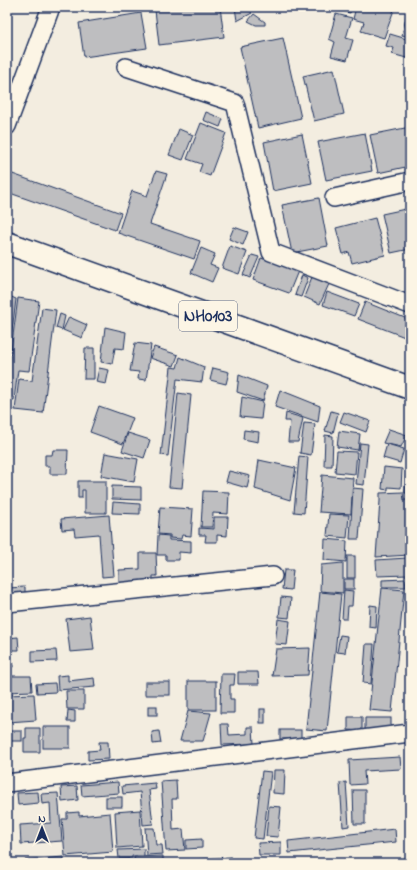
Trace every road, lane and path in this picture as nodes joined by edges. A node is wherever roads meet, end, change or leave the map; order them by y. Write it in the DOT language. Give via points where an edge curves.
graph roads {
  1 [pos="51,7"];
  2 [pos="126,66"];
  3 [pos="7,126"];
  4 [pos="410,181"];
  5 [pos="334,198"];
  6 [pos="7,244"];
  7 [pos="410,305"];
  8 [pos="410,388"];
  9 [pos="272,576"];
  10 [pos="7,602"];
  11 [pos="410,733"];
  12 [pos="7,783"];
  1 -- 3 [label="street"];
  2 -- 7 [label="street" via="234,103 271,252"];
  4 -- 5 [label="street"];
  6 -- 8 [label="highway, NH0103"];
  9 -- 10 [label="street"];
  11 -- 12 [label="street"];
}
